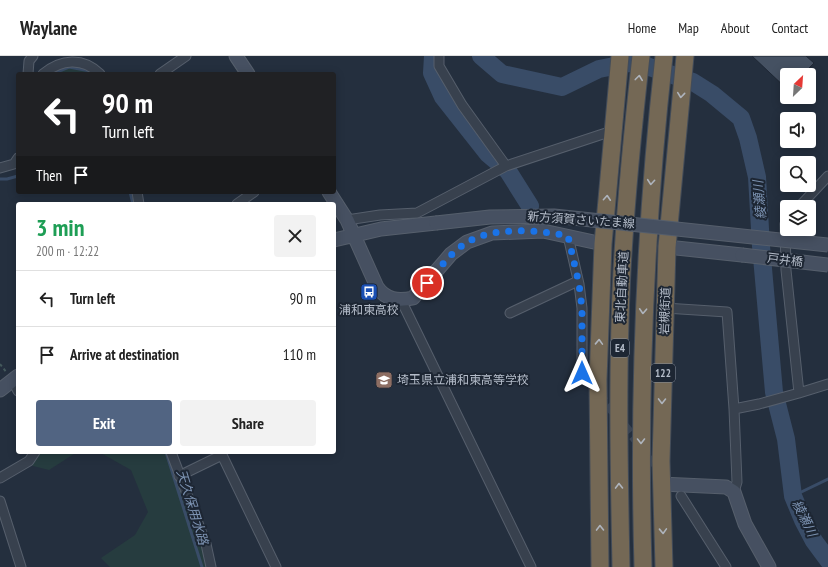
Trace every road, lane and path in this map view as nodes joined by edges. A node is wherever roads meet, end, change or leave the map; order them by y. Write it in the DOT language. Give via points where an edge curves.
graph roads {
  1 [pos="33,56"];
  2 [pos="186,56"];
  3 [pos="236,56"];
  4 [pos="439,56"];
  5 [pos="620,56"];
  6 [pos="641,56"];
  7 [pos="664,56"];
  8 [pos="685,56"];
  9 [pos="28,72"];
  10 [pos="46,72"];
  11 [pos="98,72"];
  12 [pos="163,72"];
  13 [pos="247,72"];
  14 [pos="612,131"];
  15 [pos="16,161"];
  16 [pos="506,166"];
  17 [pos="0,168"];
  18 [pos="828,176"];
  19 [pos="251,194"];
  20 [pos="806,200"];
  21 [pos="240,202"];
  22 [pos="336,203"];
  23 [pos="347,220"];
  24 [pos="354,235"];
  25 [pos="568,236"];
  26 [pos="785,236"];
  27 [pos="336,240"];
  28 [pos="604,244"];
  29 [pos="828,245"];
  30 [pos="667,247"];
  31 [pos="828,265"];
  32 [pos="578,281"];
  33 [pos="401,300"];
  34 [pos="665,308"];
  35 [pos="510,313"];
  36 [pos="582,373"];
  37 [pos="16,383"];
  38 [pos="828,384"];
  39 [pos="0,390"];
  40 [pos="799,393"];
  41 [pos="734,409"];
  42 [pos="34,454"];
  43 [pos="172,454"];
  44 [pos="179,476"];
  45 [pos="0,479"];
  46 [pos="661,484"];
  47 [pos="734,492"];
  48 [pos="681,496"];
  49 [pos="0,501"];
  50 [pos="21,567"];
  51 [pos="211,567"];
  52 [pos="276,567"];
  53 [pos="531,567"];
  54 [pos="600,567"];
  55 [pos="621,567"];
  56 [pos="643,567"];
  57 [pos="664,567"];
  58 [pos="726,567"];
  59 [pos="768,567"];
  1 -- 9 [label="street" via="29,61"];
  2 -- 12 [label="street"];
  3 -- 13 [label="street"];
  4 -- 16 [label="street" via="439,66 462,105"];
  5 -- 14 [label="highway"];
  55 -- 6 [label="highway, 東北自動車道 / E4, one-way" via="619,454 622,270"];
  7 -- 56 [label="highway, 東北自動車道 / E4, one-way" via="647,230 642,334 640,427"];
  8 -- 30 [label="highway, 岩槻街道 / 122, one-way"];
  10 -- 11 [label="street" via="52,67 70,62 90,65"];
  14 -- 16 [label="street"];
  28 -- 14 [label="highway, one-way"];
  15 -- 17 [label="street"];
  16 -- 23 [label="street" via="417,213"];
  18 -- 20 [label="street"];
  19 -- 21 [label="street"];
  22 -- 23 [label="street"];
  23 -- 24 [label="street"];
  24 -- 27 [label="street, 新方須賀さいたま線"];
  24 -- 29 [label="street, 新方須賀さいたま線, bridge" via="381,229 490,217 554,216"];
  24 -- 33 [label="street" via="380,292"];
  25 -- 28 [label="street"];
  25 -- 32 [label="street"];
  25 -- 33 [label="street" via="543,231 492,233 467,242 451,254 413,298"];
  26 -- 40 [label="street" via="786,270"];
  54 -- 28 [label="highway, one-way" via="598,380"];
  30 -- 31 [label="street, 戸井橋, bridge"];
  30 -- 34 [label="highway, 岩槻街道 / 122"];
  32 -- 35 [label="street"];
  32 -- 36 [label="street" via="582,308"];
  33 -- 53 [label="street"];
  34 -- 41 [label="street" via="727,312"];
  34 -- 46 [label="highway, 岩槻街道 / 122, one-way"];
  37 -- 39 [label="street"];
  38 -- 40 [label="street"];
  40 -- 41 [label="street"];
  41 -- 47 [label="street" via="737,482"];
  42 -- 45 [label="street" via="29,461"];
  43 -- 44 [label="street"];
  44 -- 51 [label="street" via="206,544"];
  44 -- 52 [label="street" via="222,455"];
  46 -- 47 [label="street" via="726,487"];
  46 -- 57 [label="highway, 岩槻街道 / 122, one-way"];
  47 -- 59 [label="street" via="745,524"];
  48 -- 58 [label="street"];
  49 -- 50 [label="street"];
}
